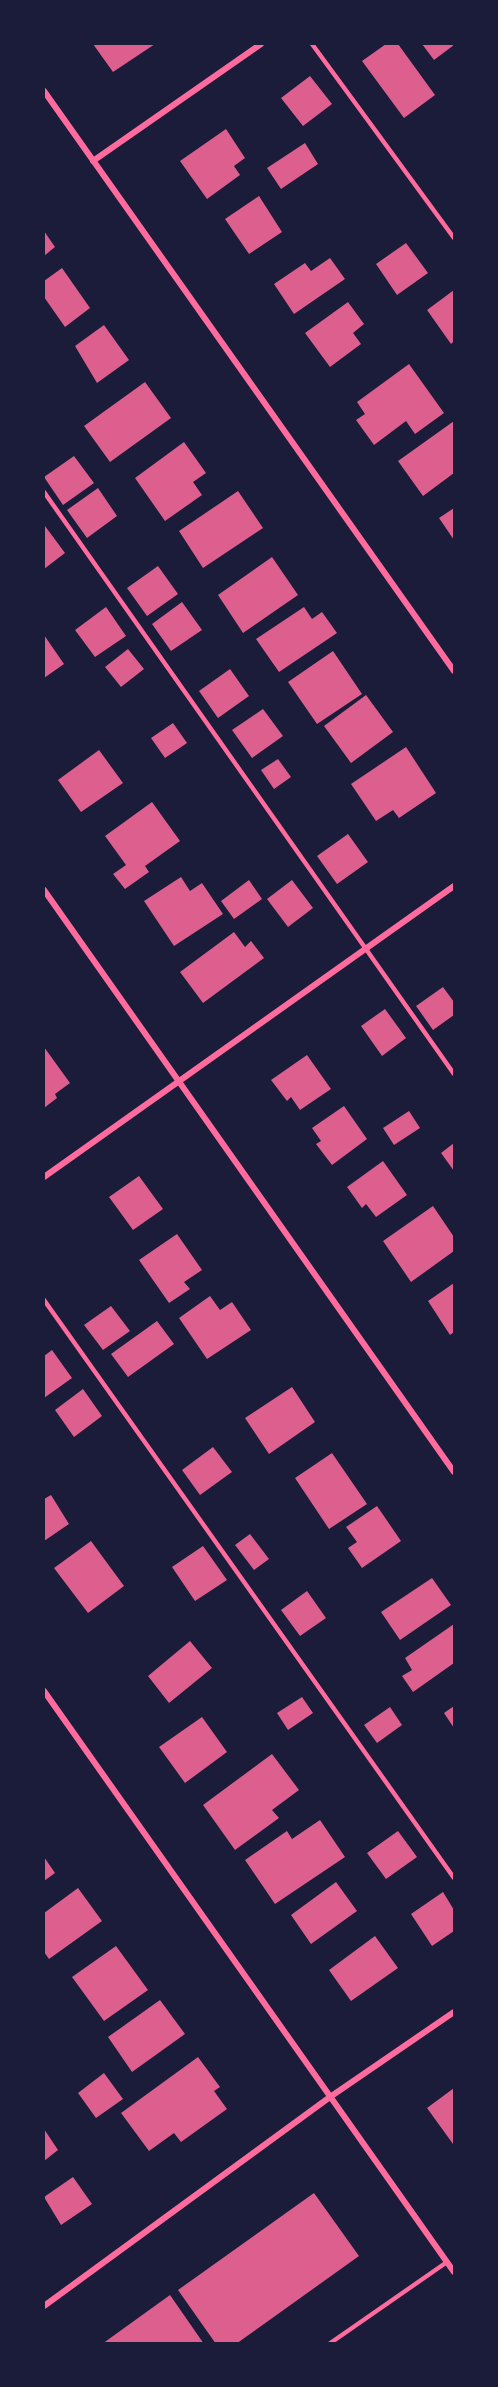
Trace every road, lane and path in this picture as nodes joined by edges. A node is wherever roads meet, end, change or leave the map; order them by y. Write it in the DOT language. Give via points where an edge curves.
graph roads {
  1 [pos="261,44"];
  2 [pos="312,44"];
  3 [pos="44,91"];
  4 [pos="93,161"];
  5 [pos="454,238"];
  6 [pos="44,492"];
  7 [pos="454,671"];
  8 [pos="454,886"];
  9 [pos="44,890"];
  10 [pos="366,948"];
  11 [pos="454,1074"];
  12 [pos="179,1081"];
  13 [pos="44,1177"];
  14 [pos="44,1300"];
  15 [pos="454,1472"];
  16 [pos="44,1691"];
  17 [pos="454,1878"];
  18 [pos="454,2012"];
  19 [pos="330,2097"];
  20 [pos="447,2262"];
  21 [pos="454,2272"];
  22 [pos="44,2306"];
  23 [pos="329,2343"];
  1 -- 4 [label="street"];
  2 -- 5 [label="lane"];
  3 -- 4 [label="street"];
  4 -- 7 [label="street"];
  6 -- 10 [label="lane"];
  8 -- 10 [label="street"];
  9 -- 12 [label="street"];
  10 -- 11 [label="lane"];
  10 -- 12 [label="street"];
  12 -- 13 [label="street"];
  12 -- 15 [label="street"];
  14 -- 17 [label="lane"];
  16 -- 19 [label="street"];
  18 -- 19 [label="street"];
  19 -- 20 [label="street"];
  19 -- 22 [label="street"];
  20 -- 21 [label="street"];
  20 -- 23 [label="lane"];
}
